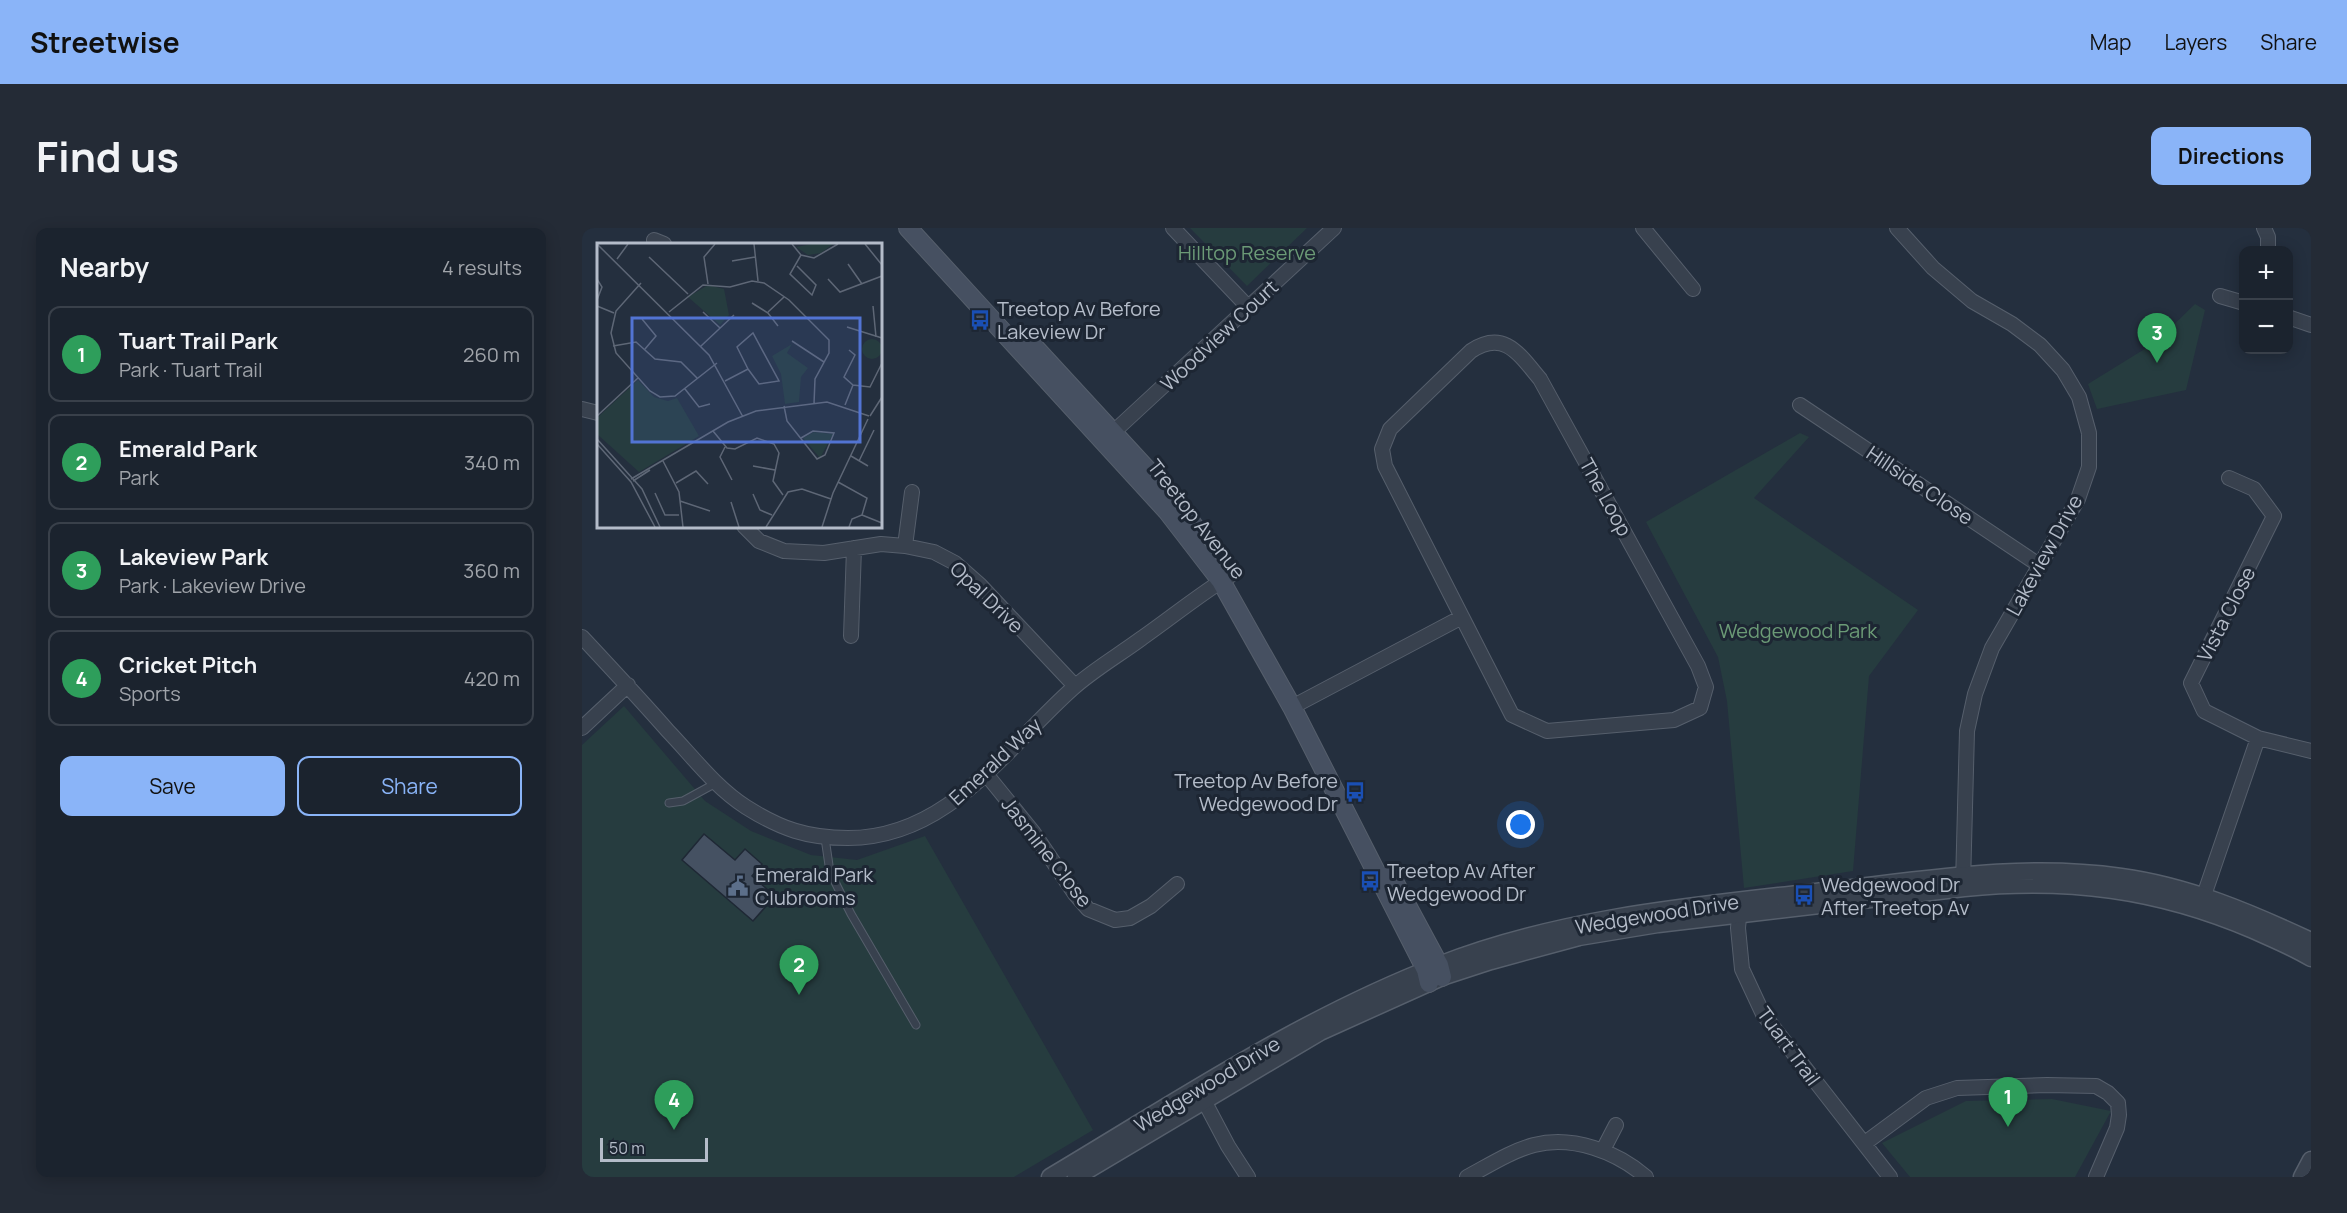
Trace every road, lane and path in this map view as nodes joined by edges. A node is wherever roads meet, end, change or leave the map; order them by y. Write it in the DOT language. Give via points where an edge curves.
graph roads {
  1 [pos="908,228"];
  2 [pos="924,228"];
  3 [pos="1173,228"];
  4 [pos="1334,228"];
  5 [pos="1643,228"];
  6 [pos="1897,228"];
  7 [pos="2264,228"];
  8 [pos="2268,246"];
  9 [pos="1693,289"];
  10 [pos="2220,296"];
  11 [pos="2239,302"];
  12 [pos="1248,308"];
  13 [pos="2293,318"];
  14 [pos="2311,325"];
  15 [pos="1800,405"];
  16 [pos="582,409"];
  17 [pos="597,413"];
  18 [pos="1109,437"];
  19 [pos="2229,478"];
  20 [pos="912,492"];
  21 [pos="746,528"];
  22 [pos="905,546"];
  23 [pos="854,548"];
  24 [pos="2039,566"];
  25 [pos="1226,578"];
  26 [pos="1462,617"];
  27 [pos="851,636"];
  28 [pos="582,637"];
  29 [pos="628,685"];
  30 [pos="1074,686"];
  31 [pos="1297,705"];
  32 [pos="582,728"];
  33 [pos="2258,738"];
  34 [pos="2311,751"];
  35 [pos="986,774"];
  36 [pos="716,783"];
  37 [pos="669,803"];
  38 [pos="825,838"];
  39 [pos="1963,882"];
  40 [pos="1177,884"];
  41 [pos="2201,902"];
  42 [pos="1740,907"];
  43 [pos="2311,941"];
  44 [pos="2311,958"];
  45 [pos="1434,974"];
  46 [pos="916,1025"];
  47 [pos="1201,1095"];
  48 [pos="1616,1125"];
  49 [pos="1865,1143"];
  50 [pos="1603,1150"];
  51 [pos="2311,1160"];
  52 [pos="1050,1177"];
  53 [pos="1076,1177"];
  54 [pos="1248,1177"];
  55 [pos="1467,1177"];
  56 [pos="1646,1177"];
  57 [pos="1890,1177"];
  58 [pos="2096,1177"];
  59 [pos="2302,1177"];
  1 -- 18 [label="main road, Treetop Avenue"];
  2 -- 18 [label="main road, Treetop Avenue"];
  3 -- 12 [label="street"];
  4 -- 12 [label="street, Woodview Court"];
  5 -- 9 [label="street"];
  6 -- 24 [label="street, Lakeview Drive" via="1933,268 1972,301 2040,345 2063,370 2079,397 2089,433 2089,467 2078,499"];
  7 -- 8 [label="street"];
  10 -- 11 [label="street"];
  12 -- 18 [label="street, Woodview Court"];
  13 -- 14 [label="street"];
  15 -- 24 [label="street, Hillside Close"];
  16 -- 17 [label="street"];
  18 -- 25 [label="main road, Treetop Avenue" via="1177,502"];
  19 -- 33 [label="street, Vista Close" via="2254,489 2274,516 2191,683 2204,711"];
  20 -- 22 [label="street"];
  21 -- 23 [label="street, Opal Drive" via="759,541 784,551 824,553"];
  22 -- 23 [label="street, Opal Drive"];
  22 -- 30 [label="street, Opal Drive" via="934,552 955,562"];
  23 -- 27 [label="street"];
  24 -- 39 [label="street, Lakeview Drive" via="1992,648 1975,694 1967,731"];
  25 -- 30 [label="street, Emerald Way"];
  25 -- 31 [label="main road, Treetop Avenue"];
  26 -- 26 [label="street, The Loop" via="1512,715 1547,731 1674,720 1700,708 1706,687 1698,666 1540,379 1513,349 1502,343 1484,342 1471,351 1390,429 1382,449 1385,466"];
  26 -- 31 [label="street"];
  28 -- 29 [label="street, Emerald Way"];
  29 -- 32 [label="street"];
  29 -- 36 [label="street, Emerald Way"];
  30 -- 35 [label="street, Emerald Way"];
  31 -- 45 [label="main road, Treetop Avenue" via="1429,949"];
  33 -- 34 [label="street, Vista Close"];
  33 -- 41 [label="street"];
  35 -- 38 [label="street, Emerald Way" via="949,806 906,827 860,838"];
  35 -- 40 [label="street, Jasmine Close" via="1088,909 1115,920 1130,918"];
  36 -- 37 [label="lane" via="683,801"];
  36 -- 38 [label="street, Emerald Way" via="774,822 798,833"];
  38 -- 46 [label="lane" via="830,872"];
  39 -- 41 [label="street, Wedgewood Drive" via="2111,888"];
  39 -- 42 [label="street, Wedgewood Drive"];
  41 -- 43 [label="street, Wedgewood Drive"];
  41 -- 44 [label="street, Wedgewood Drive"];
  42 -- 45 [label="street, Wedgewood Drive" via="1656,910 1550,931"];
  42 -- 49 [label="street, Tuart Trail" via="1742,969 1762,1014"];
  45 -- 47 [label="street, Wedgewood Drive"];
  47 -- 52 [label="street, Wedgewood Drive"];
  47 -- 53 [label="street, Wedgewood Drive"];
  47 -- 54 [label="street"];
  48 -- 50 [label="street"];
  49 -- 57 [label="street, Tuart Trail"];
  49 -- 58 [label="street" via="1926,1098 1957,1088 2096,1086 2118,1103 2119,1115 2118,1128"];
  50 -- 55 [label="street" via="1567,1144 1535,1145"];
  50 -- 56 [label="street"];
  51 -- 59 [label="street"];
}
